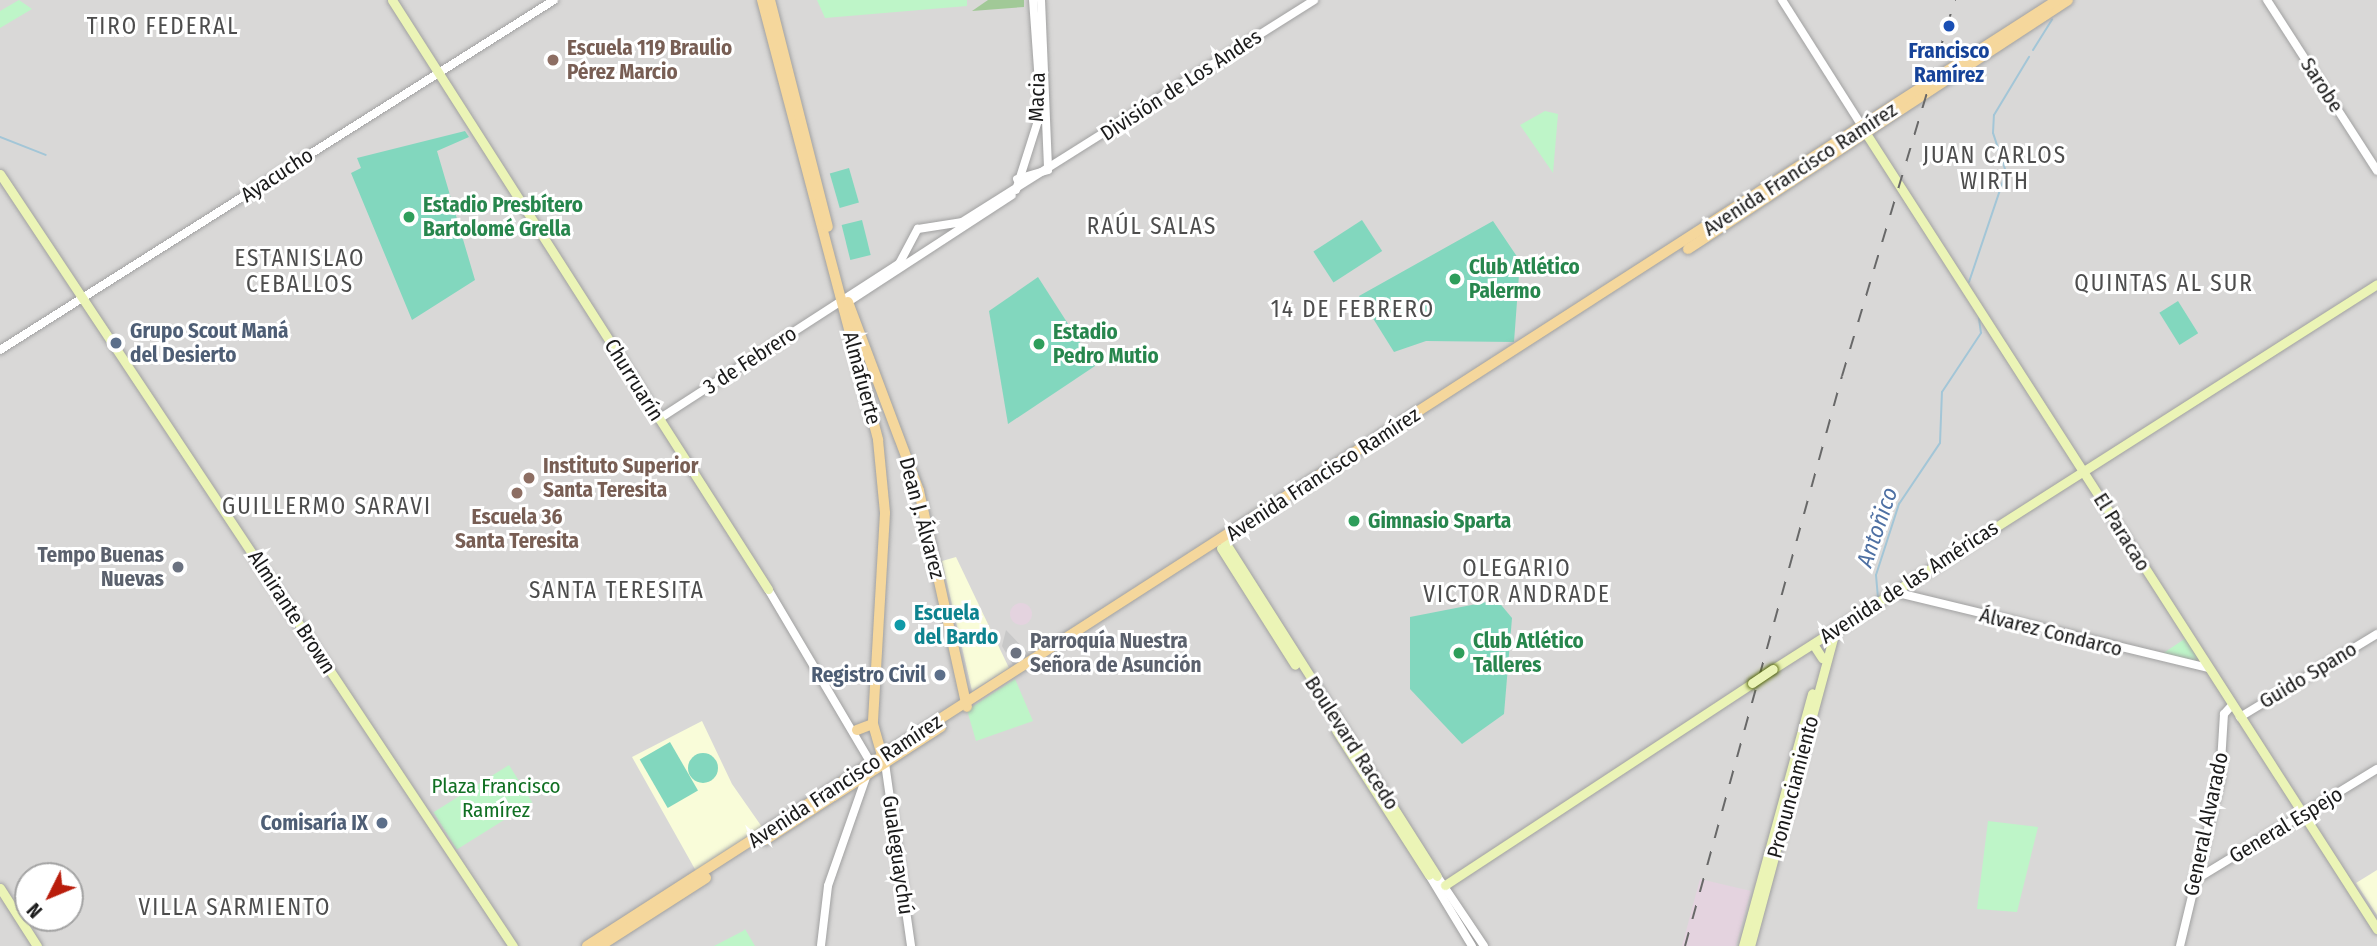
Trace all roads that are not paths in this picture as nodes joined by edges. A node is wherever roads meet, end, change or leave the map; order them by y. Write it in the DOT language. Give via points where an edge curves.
graph roads {
  1 [pos="393,0"];
  2 [pos="554,0"];
  3 [pos="761,0"];
  4 [pos="770,0"];
  5 [pos="1033,0"];
  6 [pos="1041,0"];
  7 [pos="1314,0"];
  8 [pos="1782,0"];
  9 [pos="2057,0"];
  10 [pos="2068,0"];
  11 [pos="2267,0"];
  12 [pos="439,73"];
  13 [pos="1865,132"];
  14 [pos="1048,170"];
  15 [pos="2377,171"];
  16 [pos="0,174"];
  17 [pos="1017,179"];
  18 [pos="1016,190"];
  19 [pos="2377,284"];
  20 [pos="84,298"];
  21 [pos="846,302"];
  22 [pos="0,350"];
  23 [pos="659,419"];
  24 [pos="2084,471"];
  25 [pos="1222,543"];
  26 [pos="768,589"];
  27 [pos="1894,592"];
  28 [pos="1832,631"];
  29 [pos="2377,634"];
  30 [pos="1813,644"];
  31 [pos="1822,658"];
  32 [pos="2209,668"];
  33 [pos="2232,705"];
  34 [pos="967,707"];
  35 [pos="2240,717"];
  36 [pos="873,724"];
  37 [pos="857,730"];
  38 [pos="884,760"];
  39 [pos="871,768"];
  40 [pos="2377,769"];
  41 [pos="2302,817"];
  42 [pos="1433,875"];
  43 [pos="2195,880"];
  44 [pos="1445,885"];
  45 [pos="0,888"];
  46 [pos="2377,929"];
  47 [pos="37,946"];
  48 [pos="513,946"];
  49 [pos="587,946"];
  50 [pos="600,946"];
  51 [pos="821,946"];
  52 [pos="911,946"];
  53 [pos="1472,946"];
  54 [pos="1484,946"];
  55 [pos="1743,946"];
  56 [pos="1750,946"];
  57 [pos="2180,946"];
  1 -- 12 [label="main road, Churruarín"];
  2 -- 12 [label="street, Ayacucho"];
  3 -- 21 [label="main road, Almafuerte"];
  4 -- 21 [label="main road, Almafuerte"];
  5 -- 17 [label="street, Macia" via="1041,111"];
  6 -- 14 [label="street, Macia" via="1049,106"];
  7 -- 14 [label="street, División de Los Andes"];
  8 -- 13 [label="street"];
  9 -- 13 [label="main road, Avenida Francisco Ramírez"];
  10 -- 13 [label="main road, Avenida Francisco Ramírez"];
  11 -- 15 [label="street, Sarobe"];
  12 -- 20 [label="street, Ayacucho"];
  12 -- 23 [label="main road, Churruarín"];
  13 -- 24 [label="main road, El Paracao"];
  13 -- 25 [label="main road, Avenida Francisco Ramírez"];
  14 -- 17 [label="street, División de Los Andes" via="1035,168"];
  14 -- 18 [label="street, División de Los Andes"];
  16 -- 20 [label="main road, Almirante Brown"];
  17 -- 18 [label="street, Macia"];
  18 -- 21 [label="street, División de Los Andes"];
  18 -- 21 [label="street, División de Los Andes" via="957,224 918,229 902,261"];
  19 -- 24 [label="main road, Avenida de las Américas"];
  20 -- 22 [label="street, Ayacucho"];
  20 -- 48 [label="main road, Almirante Brown"];
  21 -- 23 [label="street, 3 de Febrero"];
  21 -- 34 [label="main road, Dean J. Álvarez" via="919,491"];
  21 -- 36 [label="main road, Almafuerte" via="878,440 885,505"];
  23 -- 26 [label="main road, Churruarín"];
  24 -- 27 [label="main road, Avenida de las Américas"];
  24 -- 32 [label="main road, El Paracao"];
  25 -- 34 [label="main road, Avenida Francisco Ramírez"];
  25 -- 42 [label="main road, Boulevard Racedo"];
  26 -- 37 [label="street, Churruarín"];
  27 -- 28 [label="main road, Avenida de las Américas"];
  27 -- 32 [label="street, Álvarez Condarco"];
  28 -- 30 [label="main road, Avenida de las Américas"];
  28 -- 31 [label="main road, Pronunciamiento"];
  28 -- 56 [label="main road, Pronunciamiento"];
  29 -- 35 [label="street, Guido Spano"];
  30 -- 31 [label="main road"];
  30 -- 44 [label="main road, Avenida de las Américas, bridge"];
  31 -- 55 [label="main road, Pronunciamiento"];
  32 -- 33 [label="main road, El Paracao"];
  33 -- 35 [label="main road, El Paracao"];
  33 -- 43 [label="street, General Alvarado" via="2224,714 2222,766"];
  34 -- 38 [label="main road, Avenida Francisco Ramírez"];
  35 -- 41 [label="main road, El Paracao"];
  36 -- 37 [label="main road"];
  36 -- 38 [label="main road, Almafuerte"];
  37 -- 39 [label="street, Churruarín"];
  38 -- 39 [label="main road, Avenida Francisco Ramírez"];
  38 -- 52 [label="street, Gualeguaychú"];
  39 -- 49 [label="main road, Avenida Francisco Ramírez"];
  39 -- 50 [label="main road, Avenida Francisco Ramírez"];
  39 -- 51 [label="street" via="828,886"];
  40 -- 41 [label="street, General Espejo"];
  41 -- 43 [label="street, General Espejo"];
  41 -- 46 [label="main road, El Paracao"];
  42 -- 44 [label="street"];
  42 -- 44 [label="street, Boulevard Racedo"];
  43 -- 57 [label="street, General Alvarado"];
  44 -- 53 [label="street, Boulevard Racedo"];
  44 -- 54 [label="street, Boulevard Racedo"];
  45 -- 47 [label="main road"];
}
